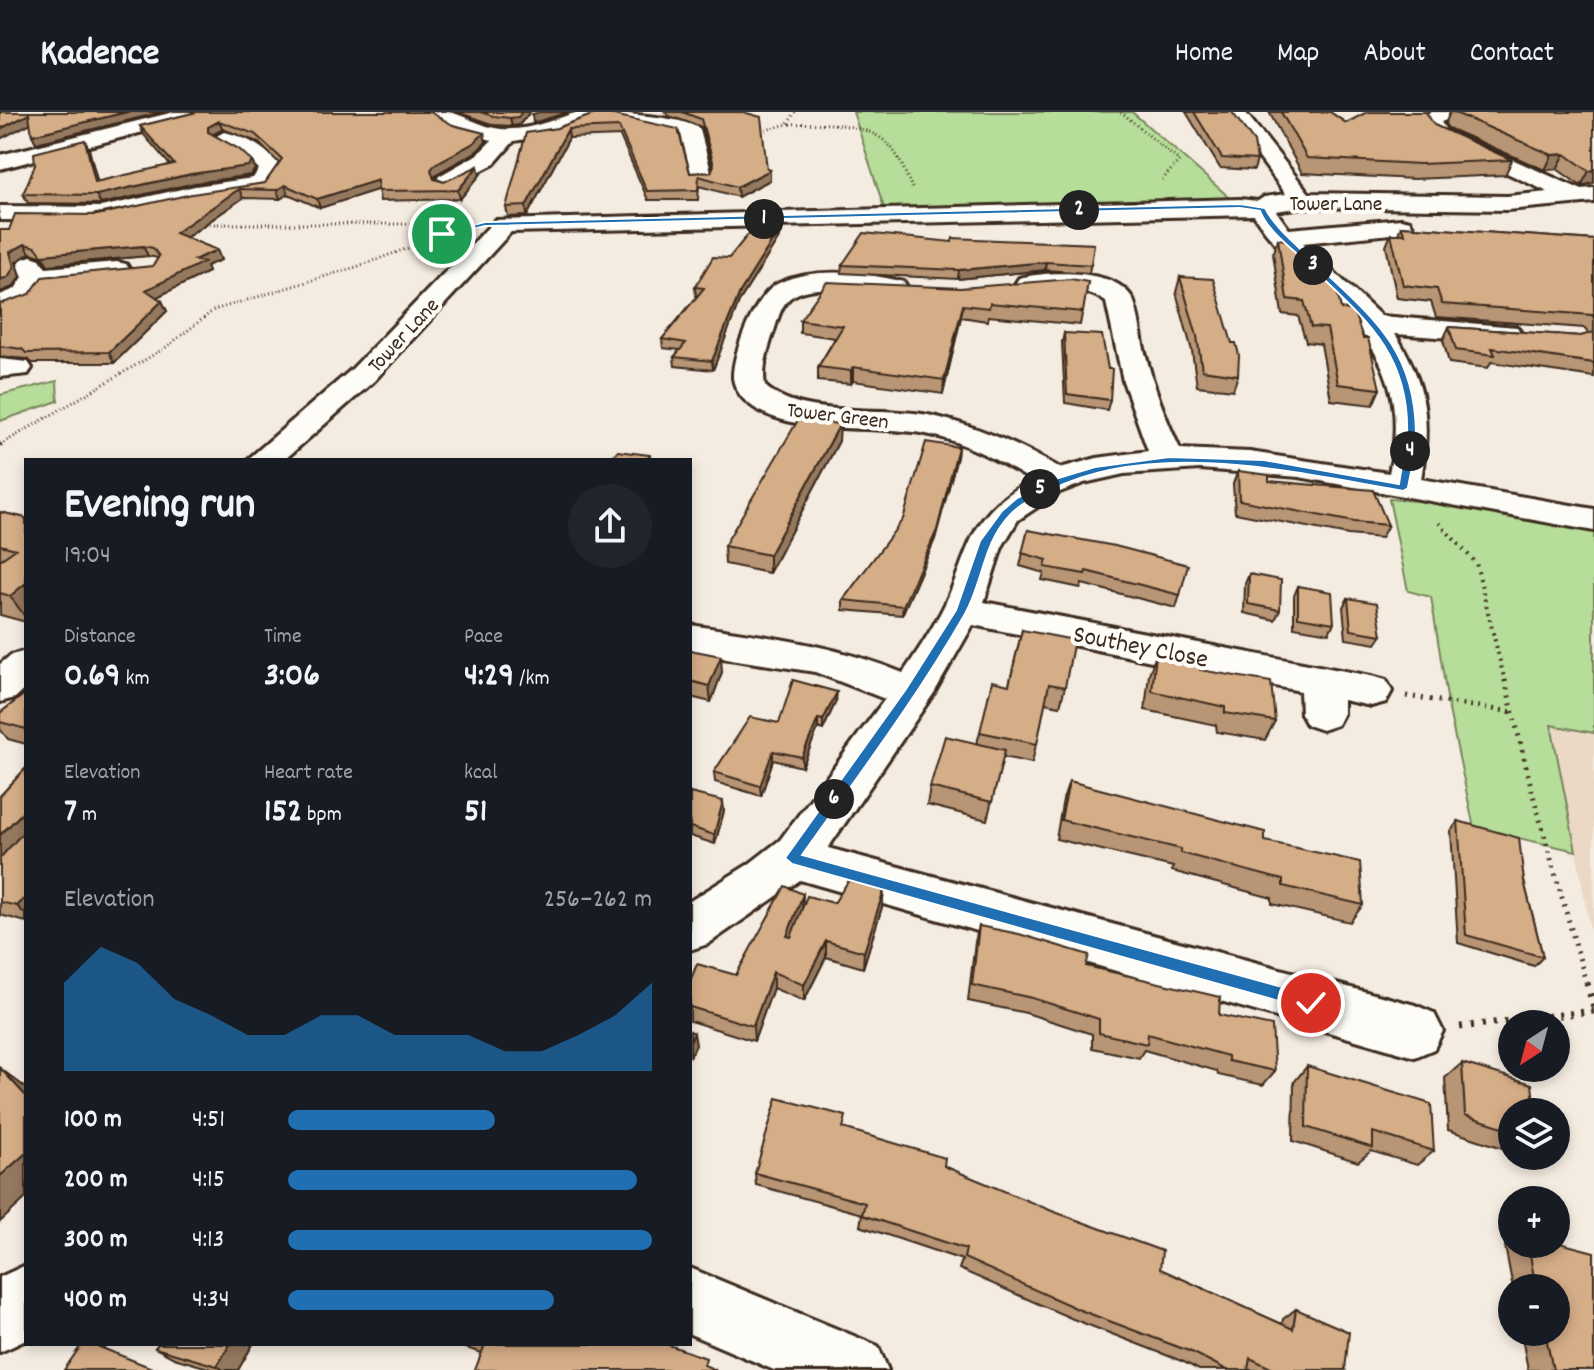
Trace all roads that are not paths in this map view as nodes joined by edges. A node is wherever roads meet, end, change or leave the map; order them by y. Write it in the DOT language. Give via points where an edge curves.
graph roads {
  1 [pos="198,112"];
  2 [pos="433,112"];
  3 [pos="599,112"];
  4 [pos="1235,112"];
  5 [pos="1450,112"];
  6 [pos="507,136"];
  7 [pos="224,138"];
  8 [pos="0,162"];
  9 [pos="701,175"];
  10 [pos="447,181"];
  11 [pos="1586,196"];
  12 [pos="1302,200"];
  13 [pos="1263,209"];
  14 [pos="0,213"];
  15 [pos="1531,224"];
  16 [pos="1284,237"];
  17 [pos="148,267"];
  18 [pos="1007,286"];
  19 [pos="921,289"];
  20 [pos="0,305"];
  21 [pos="1374,324"];
  22 [pos="1528,334"];
  23 [pos="266,458"];
  24 [pos="1169,460"];
  25 [pos="1059,482"];
  26 [pos="1403,488"];
  27 [pos="1594,520"];
  28 [pos="961,610"];
  29 [pos="692,639"];
  30 [pos="24,667"];
  31 [pos="0,687"];
  32 [pos="1371,691"];
  33 [pos="910,693"];
  34 [pos="792,858"];
  35 [pos="692,927"];
  36 [pos="1415,1031"];
  37 [pos="24,1300"];
  38 [pos="692,1302"];
  39 [pos="0,1319"];
  40 [pos="854,1370"];
  1 -- 8 [label="street"];
  2 -- 6 [label="street" via="468,128"];
  3 -- 6 [label="street" via="558,130"];
  3 -- 9 [label="street" via="690,130"];
  4 -- 12 [label="street"];
  5 -- 11 [label="street" via="1429,119 1438,134"];
  6 -- 10 [label="street" via="486,159"];
  7 -- 14 [label="street" via="252,150 271,168 260,184 101,214"];
  11 -- 12 [label="street, Tower Lane" via="1507,203"];
  12 -- 13 [label="street, Tower Lane" via="1272,202"];
  13 -- 16 [label="street"];
  13 -- 23 [label="street, Tower Lane" via="495,224 363,375"];
  15 -- 16 [label="street" via="1427,224"];
  16 -- 21 [label="street"];
  17 -- 20 [label="street" via="33,271 25,295"];
  18 -- 24 [label="street" via="1082,282 1119,299 1127,349"];
  19 -- 25 [label="street, Tower Green" via="828,282 785,289 773,299 752,356 747,371 751,387 768,403 801,413 924,424 971,436"];
  21 -- 22 [label="street"];
  21 -- 26 [label="street" via="1406,381 1412,435"];
  24 -- 25 [label="street" via="1098,470"];
  24 -- 26 [label="street" via="1264,463"];
  25 -- 28 [label="street" via="1021,500 995,526"];
  26 -- 27 [label="street"];
  28 -- 32 [label="street, Southey Close" via="1321,697"];
  28 -- 33 [label="street"];
  29 -- 33 [label="street" via="815,658"];
  30 -- 31 [label="street"];
  33 -- 34 [label="street"];
  34 -- 35 [label="street"];
  34 -- 36 [label="street"];
  37 -- 39 [label="street"];
  38 -- 40 [label="street"];
}
